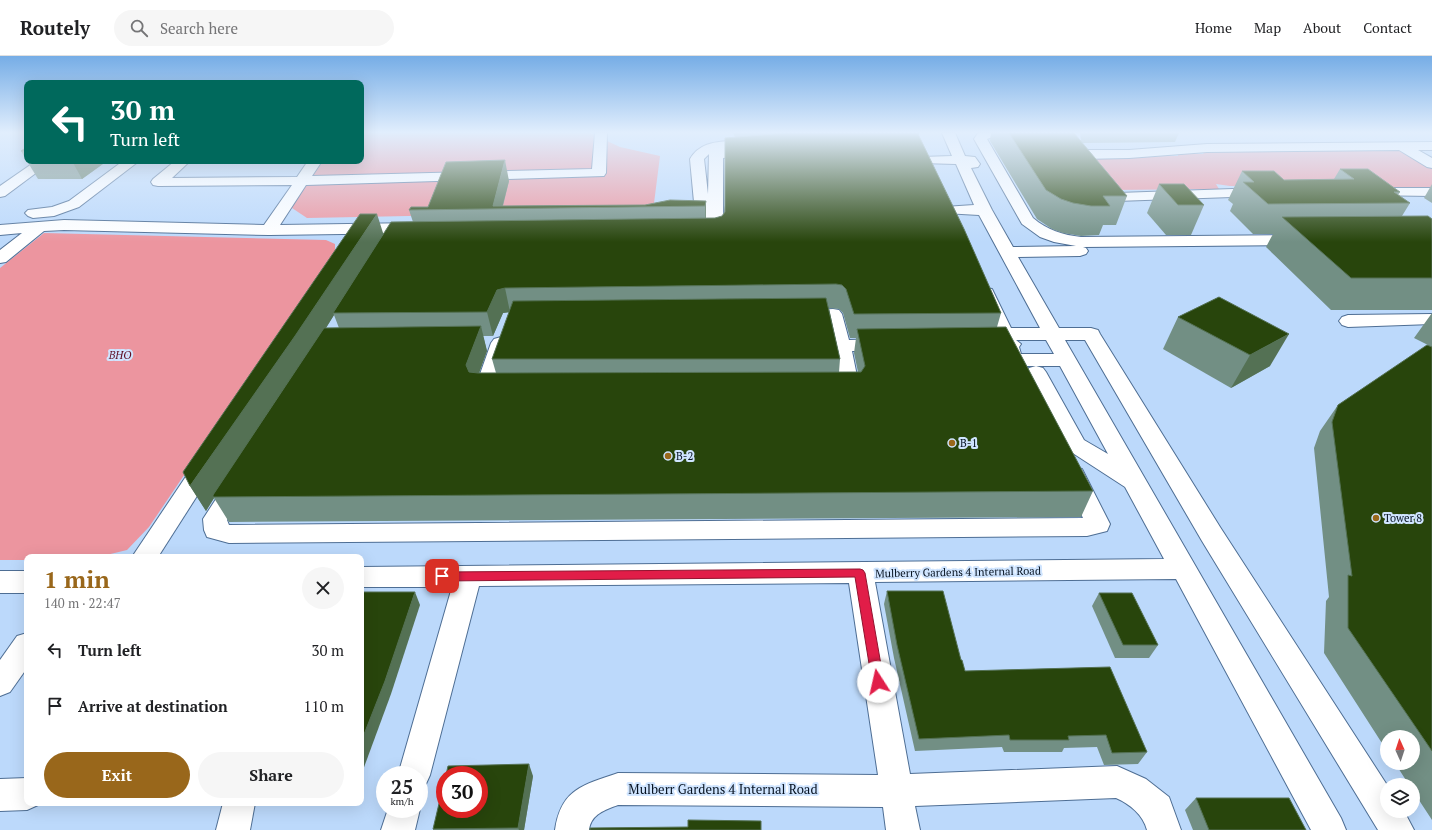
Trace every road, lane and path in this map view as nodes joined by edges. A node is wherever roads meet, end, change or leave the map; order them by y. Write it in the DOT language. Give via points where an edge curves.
graph roads {
  1 [pos="34,169"];
  2 [pos="121,169"];
  3 [pos="173,169"];
  4 [pos="310,169"];
  5 [pos="698,169"];
  6 [pos="716,169"];
  7 [pos="967,169"];
  8 [pos="997,169"];
  9 [pos="1082,169"];
  10 [pos="599,172"];
  11 [pos="302,181"];
  12 [pos="600,189"];
  13 [pos="1276,192"];
  14 [pos="1354,192"];
  15 [pos="1432,192"];
  16 [pos="0,193"];
  17 [pos="942,194"];
  18 [pos="991,208"];
  19 [pos="0,216"];
  20 [pos="40,227"];
  21 [pos="361,229"];
  22 [pos="0,230"];
  23 [pos="269,230"];
  24 [pos="388,244"];
  25 [pos="1016,247"];
  26 [pos="348,249"];
  27 [pos="0,258"];
  28 [pos="980,278"];
  29 [pos="786,315"];
  30 [pos="1432,319"];
  31 [pos="1348,321"];
  32 [pos="508,324"];
  33 [pos="976,344"];
  34 [pos="904,345"];
  35 [pos="841,346"];
  36 [pos="1009,346"];
  37 [pos="1060,346"];
  38 [pos="1036,372"];
  39 [pos="819,391"];
  40 [pos="515,392"];
  41 [pos="218,445"];
  42 [pos="249,466"];
  43 [pos="1134,481"];
  44 [pos="147,554"];
  45 [pos="1184,569"];
  46 [pos="860,573"];
  47 [pos="364,577"];
  48 [pos="455,577"];
  49 [pos="0,582"];
  50 [pos="24,582"];
  51 [pos="24,650"];
  52 [pos="0,683"];
  53 [pos="416,766"];
  54 [pos="896,790"];
  55 [pos="24,794"];
  56 [pos="0,795"];
  57 [pos="238,806"];
  58 [pos="401,818"];
  59 [pos="233,830"];
  60 [pos="398,830"];
  61 [pos="572,830"];
  62 [pos="903,830"];
  63 [pos="1164,830"];
  64 [pos="1329,830"];
  65 [pos="1397,830"];
  1 -- 16 [label="street"];
  2 -- 19 [label="street" via="64,209"];
  3 -- 11 [label="street" via="158,182"];
  4 -- 11 [label="street"];
  5 -- 6 [label="street" via="703,213 691,229 715,234"];
  7 -- 18 [label="street"];
  8 -- 25 [label="street" via="1027,221 1034,228 1066,241 1313,245"];
  9 -- 13 [label="street" via="1107,195 1116,197"];
  10 -- 11 [label="street"];
  10 -- 12 [label="street"];
  11 -- 23 [label="street"];
  14 -- 15 [label="street"];
  17 -- 18 [label="street" via="953,217"];
  18 -- 25 [label="street"];
  20 -- 22 [label="street"];
  20 -- 23 [label="street" via="64,225"];
  20 -- 27 [label="street"];
  21 -- 23 [label="street"];
  21 -- 24 [label="street" via="432,233 392,238"];
  21 -- 26 [label="street"];
  25 -- 37 [label="street"];
  28 -- 36 [label="street"];
  29 -- 35 [label="street" via="834,314"];
  30 -- 31 [label="street"];
  32 -- 40 [label="street" via="493,343 484,391"];
  33 -- 36 [label="street"];
  34 -- 35 [label="street"];
  35 -- 39 [label="street" via="850,391"];
  36 -- 37 [label="street"];
  36 -- 37 [label="street"];
  36 -- 42 [label="street" via="1098,524 1086,527 245,534 229,534 216,530 215,519"];
  37 -- 43 [label="street"];
  37 -- 65 [label="street" via="1091,334 1211,534"];
  38 -- 43 [label="street" via="1076,445"];
  41 -- 44 [label="street"];
  43 -- 45 [label="street"];
  45 -- 46 [label="street, Mulberry Gardens 4 Internal Road"];
  45 -- 64 [label="street"];
  46 -- 48 [label="street, Mulberry Gardens 4 Internal Road"];
  46 -- 54 [label="street"];
  47 -- 48 [label="street, Mulberry Gardens 4 Internal Road"];
  48 -- 53 [label="street"];
  49 -- 50 [label="street"];
  51 -- 52 [label="street"];
  54 -- 61 [label="street, Mulberr Gardens 4 Internal Road" via="618,789 591,798 574,815"];
  54 -- 62 [label="street"];
  54 -- 63 [label="street, Mulberr Gardens 4 Internal Road" via="1117,782 1135,790 1156,810"];
  55 -- 56 [label="street"];
  57 -- 59 [label="street"];
  58 -- 60 [label="street"];
}
